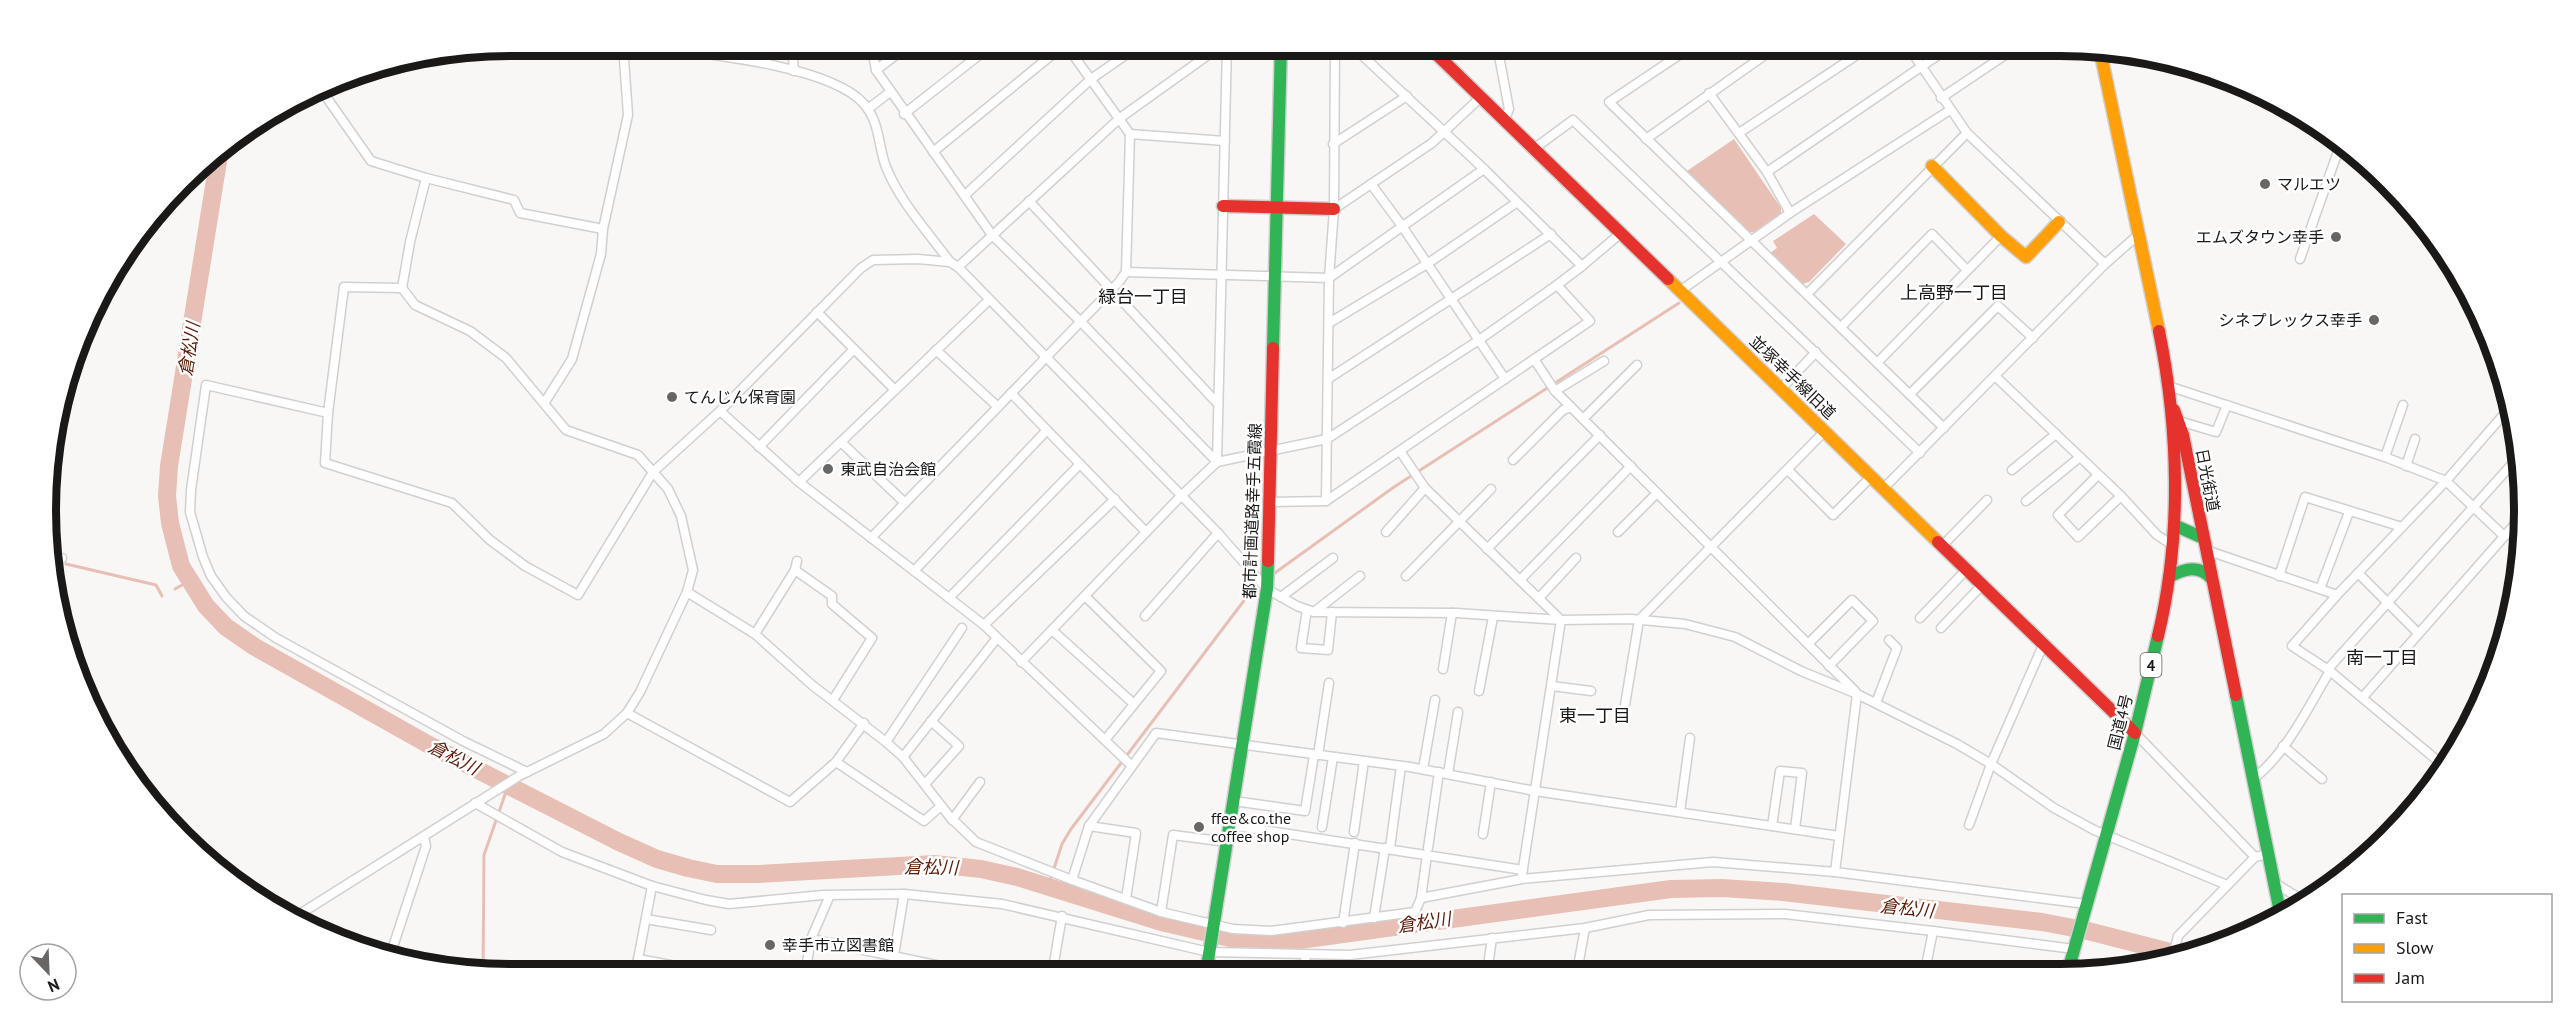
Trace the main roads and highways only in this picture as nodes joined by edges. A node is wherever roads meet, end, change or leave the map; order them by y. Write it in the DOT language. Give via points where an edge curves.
graph roads {
  1 [pos="1281,56"];
  2 [pos="1438,56"];
  3 [pos="2101,57"];
  4 [pos="1932,166"];
  5 [pos="1223,206"];
  6 [pos="1277,208"];
  7 [pos="1334,209"];
  8 [pos="2059,222"];
  9 [pos="2171,404"];
  10 [pos="2174,525"];
  11 [pos="2204,544"];
  12 [pos="2169,577"];
  13 [pos="2211,579"];
  14 [pos="2135,733"];
  15 [pos="2279,908"];
  16 [pos="1207,964"];
  17 [pos="2070,964"];
  1 -- 6 [label="main road, 都市計画道路幸手五霞線"];
  2 -- 14 [label="main road, 並塚幸手線旧道"];
  3 -- 9 [label="main road, 日光街道 / 4"];
  4 -- 8 [label="main road" via="2026,257"];
  5 -- 6 [label="main road"];
  6 -- 7 [label="main road"];
  6 -- 16 [label="main road, 都市計画道路幸手五霞線" via="1268,589"];
  9 -- 10 [label="main road, 国道4号 / 4"];
  9 -- 11 [label="main road, 日光街道" via="2179,421"];
  10 -- 11 [label="main road"];
  10 -- 12 [label="main road, 国道4号 / 4"];
  11 -- 13 [label="main road, 日光街道"];
  12 -- 13 [label="main road" via="2190,567 2206,572"];
  12 -- 14 [label="main road, 国道4号 / 4"];
  13 -- 15 [label="main road, 日光街道"];
  14 -- 17 [label="main road, 国道4号 / 4"];
}
